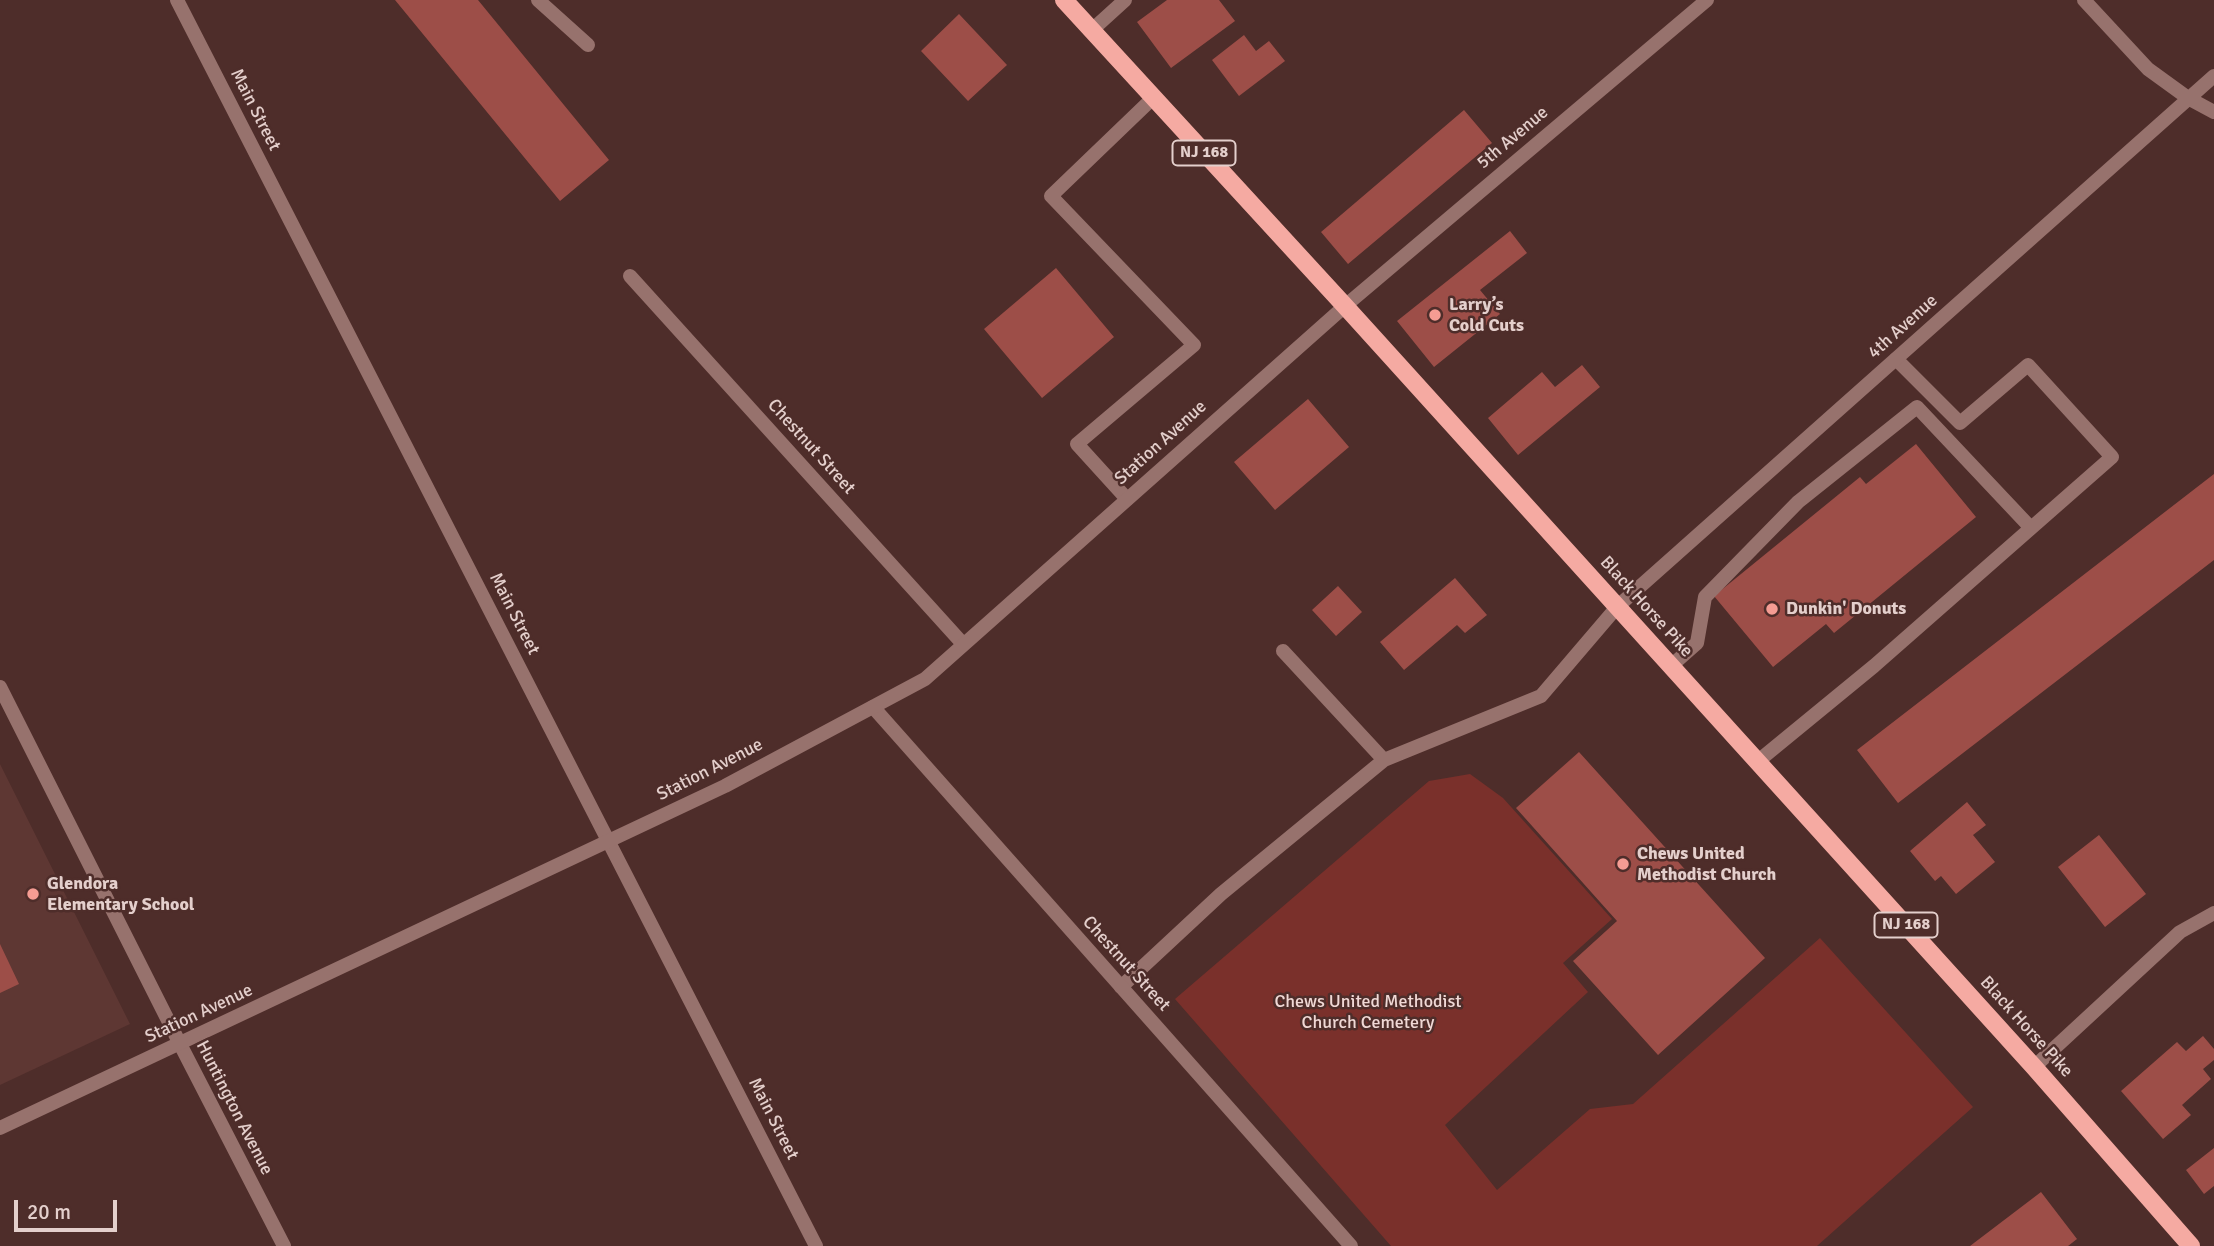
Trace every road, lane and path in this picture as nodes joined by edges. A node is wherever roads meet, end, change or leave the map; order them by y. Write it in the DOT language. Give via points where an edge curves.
graph roads {
  1 [pos="177,0"];
  2 [pos="538,0"];
  3 [pos="1064,0"];
  4 [pos="1125,0"];
  5 [pos="1707,0"];
  6 [pos="2084,0"];
  7 [pos="1092,30"];
  8 [pos="588,45"];
  9 [pos="2214,76"];
  10 [pos="1154,97"];
  11 [pos="2188,98"];
  12 [pos="2214,112"];
  13 [pos="630,276"];
  14 [pos="1345,306"];
  15 [pos="1896,359"];
  16 [pos="1960,423"];
  17 [pos="1945,434"];
  18 [pos="1127,499"];
  19 [pos="2031,527"];
  20 [pos="1617,607"];
  21 [pos="964,644"];
  22 [pos="1283,651"];
  23 [pos="1671,666"];
  24 [pos="0,687"];
  25 [pos="873,707"];
  26 [pos="1384,760"];
  27 [pos="1758,762"];
  28 [pos="610,841"];
  29 [pos="2214,913"];
  30 [pos="1121,987"];
  31 [pos="180,1044"];
  32 [pos="2034,1067"];
  33 [pos="0,1128"];
  34 [pos="284,1246"];
  35 [pos="816,1246"];
  36 [pos="1351,1246"];
  37 [pos="2191,1246"];
  1 -- 28 [label="street, Main Street"];
  2 -- 8 [label="street"];
  3 -- 7 [label="main road, Black Horse Pike / NJ 168"];
  4 -- 7 [label="street"];
  5 -- 14 [label="street, 5th Avenue"];
  6 -- 11 [label="street" via="2148,69"];
  7 -- 10 [label="main road, Black Horse Pike / NJ 168"];
  9 -- 11 [label="street, 4th Avenue"];
  10 -- 14 [label="main road, Black Horse Pike / NJ 168"];
  10 -- 18 [label="street" via="1051,196 1194,345 1077,444"];
  11 -- 12 [label="street"];
  11 -- 15 [label="street, 4th Avenue"];
  13 -- 21 [label="street, Chestnut Street"];
  14 -- 18 [label="street, Station Avenue"];
  14 -- 20 [label="main road, Black Horse Pike / NJ 168"];
  15 -- 16 [label="street"];
  15 -- 20 [label="street, 4th Avenue"];
  16 -- 17 [label="street"];
  16 -- 19 [label="street" via="2028,365 2112,457"];
  17 -- 19 [label="street"];
  17 -- 23 [label="street" via="1917,407 1798,502 1705,597 1697,643"];
  18 -- 21 [label="street, Station Avenue"];
  19 -- 27 [label="street"];
  20 -- 23 [label="main road, Black Horse Pike / NJ 168"];
  20 -- 26 [label="street, 4th Avenue" via="1541,696"];
  21 -- 25 [label="street, Station Avenue" via="925,680"];
  22 -- 26 [label="street"];
  23 -- 27 [label="main road, Black Horse Pike / NJ 168"];
  24 -- 31 [label="street, Huntington Avenue"];
  25 -- 28 [label="street, Station Avenue" via="726,786"];
  25 -- 30 [label="street, Chestnut Street"];
  26 -- 30 [label="street, 4th Avenue" via="1221,894"];
  27 -- 32 [label="main road, Black Horse Pike / NJ 168"];
  28 -- 31 [label="street, Station Avenue"];
  28 -- 35 [label="street, Main Street"];
  29 -- 32 [label="street" via="2180,932"];
  30 -- 36 [label="street, Chestnut Street"];
  31 -- 33 [label="street, Station Avenue"];
  31 -- 34 [label="street, Huntington Avenue"];
  32 -- 37 [label="main road, Black Horse Pike / NJ 168"];
}
